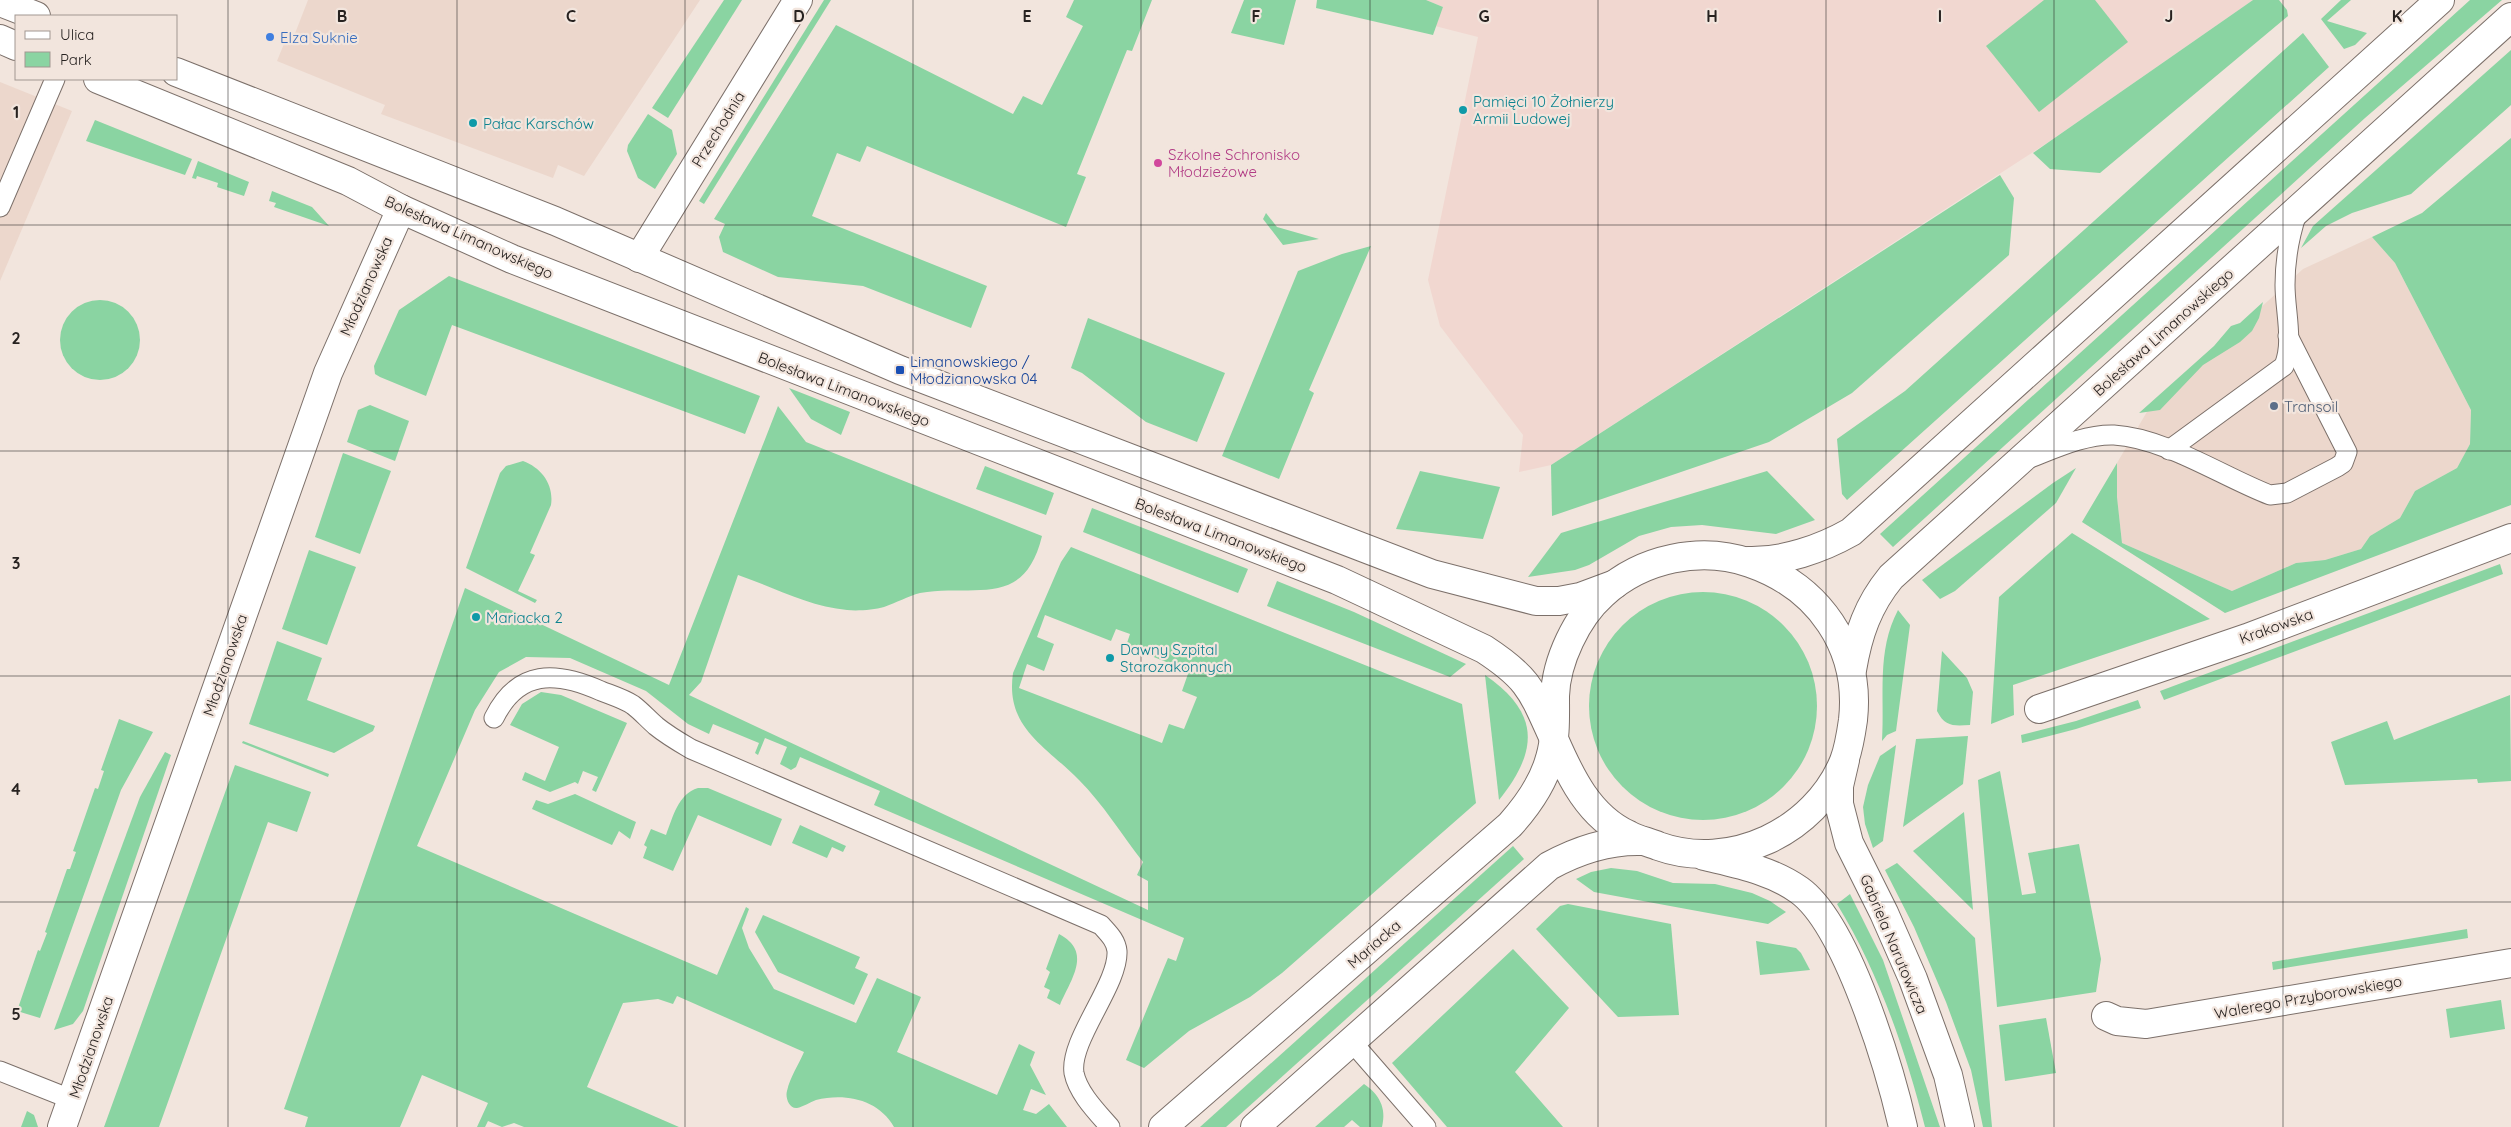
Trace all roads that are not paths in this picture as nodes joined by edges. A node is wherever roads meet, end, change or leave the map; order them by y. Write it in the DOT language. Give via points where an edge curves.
graph roads {
  1 [pos="798,0"];
  2 [pos="2440,0"];
  3 [pos="0,2"];
  4 [pos="33,15"];
  5 [pos="2511,17"];
  6 [pos="0,39"];
  7 [pos="15,46"];
  8 [pos="178,73"];
  9 [pos="55,80"];
  10 [pos="100,80"];
  11 [pos="0,207"];
  12 [pos="401,208"];
  13 [pos="2298,209"];
  14 [pos="640,258"];
  15 [pos="2288,336"];
  16 [pos="2169,450"];
  17 [pos="2017,464"];
  18 [pos="2511,538"];
  19 [pos="1741,560"];
  20 [pos="1615,584"];
  21 [pos="1852,670"];
  22 [pos="2039,708"];
  23 [pos="494,718"];
  24 [pos="1554,738"];
  25 [pos="1845,760"];
  26 [pos="1646,842"];
  27 [pos="1704,856"];
  28 [pos="2511,963"];
  29 [pos="2106,1016"];
  30 [pos="1352,1042"];
  31 [pos="0,1071"];
  32 [pos="72,1100"];
  33 [pos="62,1127"];
  34 [pos="1110,1127"];
  35 [pos="1163,1127"];
  36 [pos="1255,1127"];
  37 [pos="1426,1127"];
  38 [pos="1903,1127"];
  39 [pos="1960,1127"];
  1 -- 14 [label="street, Przechodnia"];
  2 -- 19 [label="street" via="1851,532 1808,551 1769,559"];
  3 -- 4 [label="street"];
  5 -- 13 [label="street, Bolesława Limanowskiego"];
  6 -- 7 [label="street"];
  8 -- 14 [label="street" via="532,212"];
  9 -- 11 [label="lane"];
  10 -- 12 [label="street, Bolesława Limanowskiego" via="348,181"];
  12 -- 24 [label="street, Bolesława Limanowskiego" via="512,259 1346,584 1504,662 1530,687"];
  12 -- 32 [label="street, Młodzianowska" via="328,373"];
  13 -- 15 [label="lane" via="2286,252"];
  13 -- 17 [label="street, Bolesława Limanowskiego"];
  14 -- 20 [label="street" via="900,370 1432,574 1536,601 1580,598"];
  15 -- 16 [label="lane" via="2289,352 2284,366"];
  15 -- 16 [label="lane" via="2346,445 2343,463 2287,493 2276,495"];
  16 -- 17 [label="lane" via="2135,439 2104,436 2075,442"];
  17 -- 21 [label="street, Bolesława Limanowskiego" via="1883,586 1862,623"];
  18 -- 22 [label="street, Krakowska" via="2247,638"];
  19 -- 20 [label="street" via="1685,557 1649,566"];
  19 -- 21 [label="street" via="1779,576 1811,600 1836,632"];
  20 -- 24 [label="street" via="1588,612 1560,666 1555,695"];
  21 -- 25 [label="street, Gabriela Narutowicza" via="1853,715"];
  23 -- 34 [label="lane" via="512,690 528,682 558,677 578,680 632,705 691,749 1101,925 1113,938 1117,951 1114,966 1077,1052 1074,1073 1087,1098"];
  24 -- 26 [label="street, Bolesława Limanowskiego" via="1572,779 1591,806 1624,833"];
  24 -- 35 [label="street, Mariacka" via="1550,759 1538,786 1527,806 1510,825"];
  25 -- 27 [label="street" via="1824,794 1796,822 1743,850"];
  25 -- 39 [label="street, Gabriela Narutowicza" via="1839,804 1849,843 1912,979 1948,1075"];
  26 -- 27 [label="street" via="1685,854"];
  26 -- 30 [label="street" via="1612,842 1576,853 1549,866"];
  27 -- 38 [label="street" via="1780,878 1801,891 1815,907 1830,928 1860,988 1893,1080"];
  28 -- 29 [label="street, Walerego Przyborowskiego" via="2146,1024 2117,1021"];
  30 -- 36 [label="street"];
  30 -- 37 [label="lane"];
  31 -- 32 [label="lane"];
  32 -- 33 [label="street, Młodzianowska"];
}
